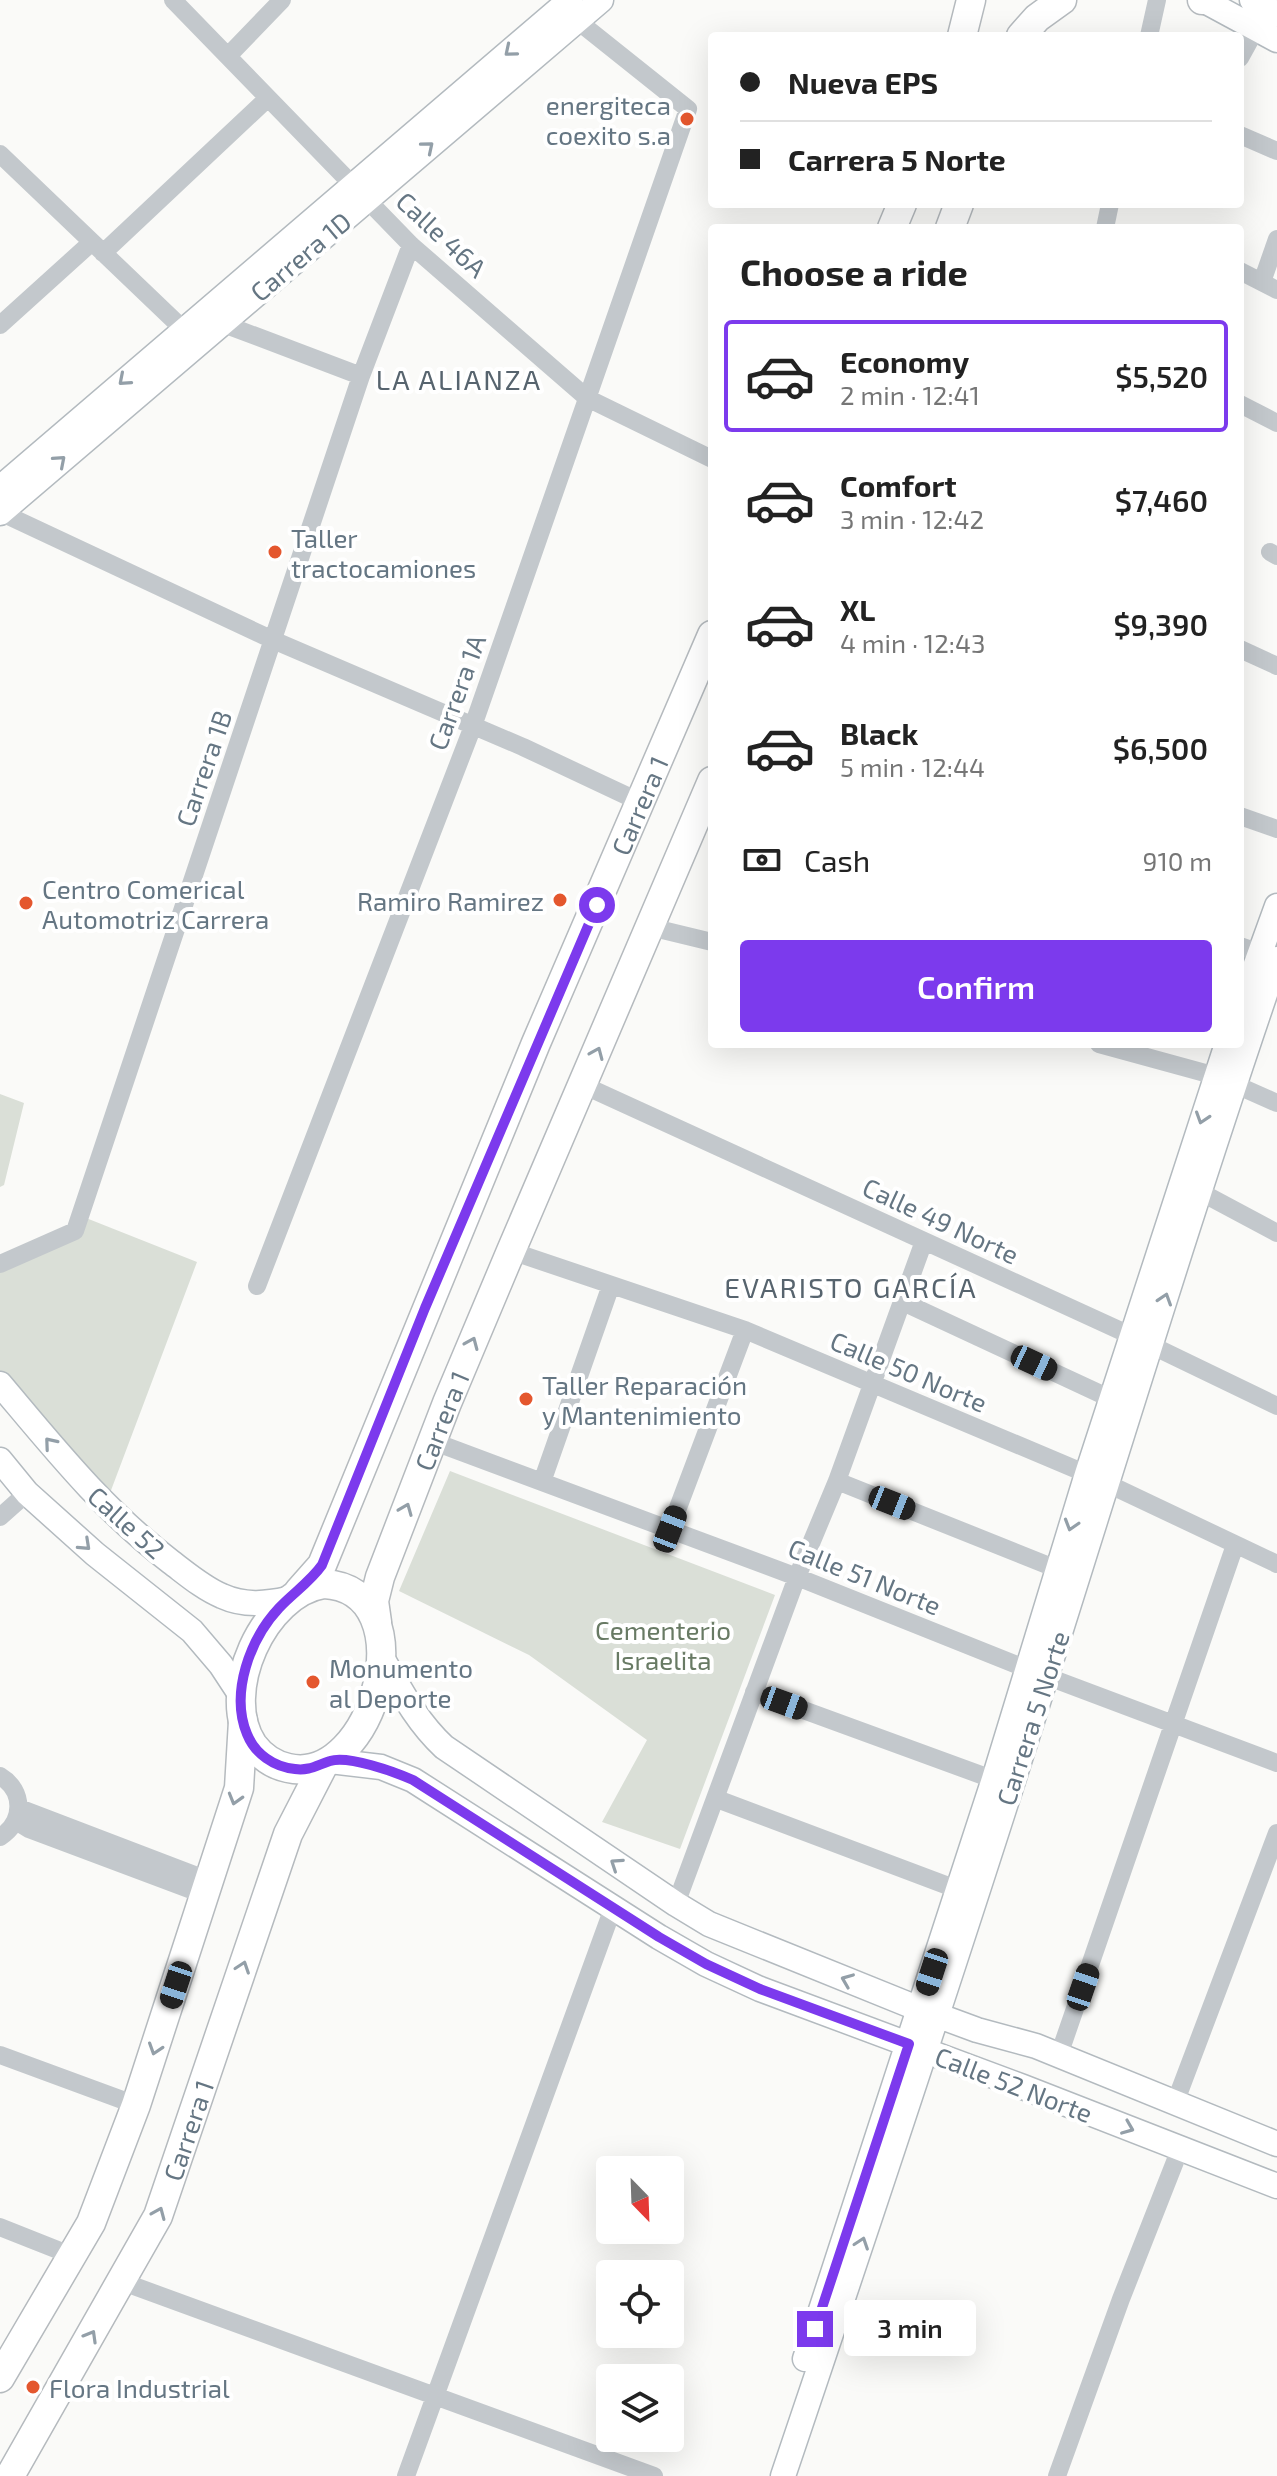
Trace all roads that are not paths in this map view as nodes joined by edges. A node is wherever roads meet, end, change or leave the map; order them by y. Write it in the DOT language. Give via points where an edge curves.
graph roads {
  1 [pos="173,0"];
  2 [pos="282,0"];
  3 [pos="601,0"];
  4 [pos="971,0"];
  5 [pos="1042,0"];
  6 [pos="1062,0"];
  7 [pos="1157,0"];
  8 [pos="1203,0"];
  9 [pos="1252,0"];
  10 [pos="569,9"];
  11 [pos="1277,14"];
  12 [pos="963,32"];
  13 [pos="1023,32"];
  14 [pos="1025,32"];
  15 [pos="1150,32"];
  16 [pos="1266,34"];
  17 [pos="1244,54"];
  18 [pos="228,56"];
  19 [pos="268,98"];
  20 [pos="1244,137"];
  21 [pos="1277,151"];
  22 [pos="4,165"];
  23 [pos="360,192"];
  24 [pos="1277,239"];
  25 [pos="411,245"];
  26 [pos="98,248"];
  27 [pos="1244,273"];
  28 [pos="1270,286"];
  29 [pos="221,323"];
  30 [pos="0,325"];
  31 [pos="183,329"];
  32 [pos="361,376"];
  33 [pos="587,398"];
  34 [pos="1244,406"];
  35 [pos="1277,423"];
  36 [pos="708,457"];
  37 [pos="0,488"];
  38 [pos="0,512"];
  39 [pos="273,640"];
  40 [pos="708,644"];
  41 [pos="1244,651"];
  42 [pos="1277,666"];
  43 [pos="473,726"];
  44 [pos="708,790"];
  45 [pos="640,802"];
  46 [pos="1244,817"];
  47 [pos="1277,829"];
  48 [pos="1277,906"];
  49 [pos="650,927"];
  50 [pos="708,941"];
  51 [pos="1263,954"];
  52 [pos="1244,999"];
  53 [pos="1244,1016"];
  54 [pos="1113,1048"];
  55 [pos="1227,1048"];
  56 [pos="1234,1048"];
  57 [pos="1225,1079"];
  58 [pos="583,1085"];
  59 [pos="1277,1103"];
  60 [pos="1191,1187"];
  61 [pos="1277,1233"];
  62 [pos="924,1241"];
  63 [pos="511,1251"];
  64 [pos="0,1264"];
  65 [pos="611,1285"];
  66 [pos="257,1286"];
  67 [pos="903,1302"];
  68 [pos="745,1330"];
  69 [pos="1141,1341"];
  70 [pos="873,1383"];
  71 [pos="0,1384"];
  72 [pos="1121,1403"];
  73 [pos="1277,1406"];
  74 [pos="432,1441"];
  75 [pos="0,1460"];
  76 [pos="1097,1479"];
  77 [pos="837,1481"];
  78 [pos="542,1482"];
  79 [pos="27,1493"];
  80 [pos="0,1517"];
  81 [pos="670,1529"];
  82 [pos="1235,1545"];
  83 [pos="1277,1564"];
  84 [pos="1067,1574"];
  85 [pos="797,1577"];
  86 [pos="294,1595"];
  87 [pos="377,1622"];
  88 [pos="381,1656"];
  89 [pos="1037,1672"];
  90 [pos="754,1692"];
  91 [pos="243,1709"];
  92 [pos="1175,1724"];
  93 [pos="326,1763"];
  94 [pos="1277,1763"];
  95 [pos="0,1776"];
  96 [pos="1002,1782"];
  97 [pos="717,1799"];
  98 [pos="17,1814"];
  99 [pos="1277,1833"];
  100 [pos="0,1837"];
  101 [pos="1259,1879"];
  102 [pos="1277,1887"];
  103 [pos="208,1888"];
  104 [pos="959,1890"];
  105 [pos="676,1904"];
  106 [pos="613,1908"];
  107 [pos="783,1954"];
  108 [pos="760,1989"];
  109 [pos="923,2029"];
  110 [pos="1048,2051"];
  111 [pos="0,2055"];
  112 [pos="1023,2087"];
  113 [pos="1175,2103"];
  114 [pos="136,2105"];
  115 [pos="1277,2144"];
  116 [pos="1180,2149"];
  117 [pos="1277,2186"];
  118 [pos="0,2227"];
  119 [pos="73,2256"];
  120 [pos="123,2282"];
  121 [pos="0,2378"];
  122 [pos="437,2396"];
  123 [pos="10,2476"];
  124 [pos="406,2476"];
  125 [pos="654,2476"];
  126 [pos="768,2476"];
  127 [pos="783,2476"];
  128 [pos="1057,2476"];
  1 -- 18 [label="street, Calle 46A"];
  2 -- 18 [label="street"];
  3 -- 10 [label="street, Carrera 1D"];
  4 -- 12 [label="main road"];
  5 -- 13 [label="main road"];
  6 -- 14 [label="main road"];
  7 -- 15 [label="street"];
  8 -- 16 [label="street"];
  9 -- 11 [label="street"];
  10 -- 23 [label="street, Carrera 1D"];
  10 -- 33 [label="street, Carrera 1A" via="688,109"];
  16 -- 17 [label="street"];
  18 -- 19 [label="street, Calle 46A"];
  19 -- 23 [label="street, Calle 46A"];
  19 -- 26 [label="street"];
  20 -- 21 [label="street"];
  22 -- 26 [label="street"];
  23 -- 25 [label="street, Calle 46A"];
  23 -- 29 [label="street, Carrera 1D"];
  23 -- 31 [label="street, Carrera 1D"];
  24 -- 28 [label="street"];
  25 -- 32 [label="street, Carrera 1B"];
  25 -- 33 [label="street, Calle 46A"];
  26 -- 30 [label="street"];
  26 -- 31 [label="street"];
  27 -- 28 [label="street"];
  29 -- 32 [label="street"];
  38 -- 29 [label="street, Carrera 1D, one-way"];
  31 -- 37 [label="street, Carrera 1D, one-way"];
  32 -- 39 [label="street, Carrera 1B"];
  33 -- 36 [label="street, Calle 46A"];
  33 -- 43 [label="street, Carrera 1A"];
  34 -- 35 [label="street"];
  38 -- 39 [label="street"];
  39 -- 43 [label="street"];
  39 -- 64 [label="street, Carrera 1B" via="75,1231"];
  40 -- 45 [label="main road, Carrera 1"];
  41 -- 42 [label="street"];
  43 -- 45 [label="street"];
  43 -- 66 [label="street, Carrera 1A"];
  44 -- 49 [label="main road, Carrera 1"];
  45 -- 86 [label="main road, Carrera 1" via="322,1565"];
  46 -- 47 [label="street"];
  48 -- 51 [label="street, Carrera 5 Norte"];
  49 -- 50 [label="street"];
  58 -- 49 [label="main road, Carrera 1, one-way"];
  51 -- 52 [label="street, Carrera 5 Norte"];
  51 -- 53 [label="street, Carrera 5 Norte"];
  54 -- 57 [label="street"];
  55 -- 57 [label="street, Carrera 5 Norte"];
  56 -- 57 [label="street, Carrera 5 Norte"];
  57 -- 59 [label="street"];
  57 -- 60 [label="street, Carrera 5 Norte"];
  58 -- 62 [label="street, Calle 49 Norte"];
  58 -- 63 [label="main road, Carrera 1"];
  60 -- 61 [label="street"];
  60 -- 69 [label="street, Carrera 5 Norte"];
  62 -- 67 [label="street"];
  62 -- 69 [label="street, Calle 49 Norte"];
  63 -- 65 [label="street, Calle 50 Norte"];
  74 -- 63 [label="main road, Carrera 1, one-way"];
  65 -- 68 [label="street, Calle 50 Norte"];
  65 -- 78 [label="street"];
  67 -- 70 [label="street"];
  67 -- 72 [label="street"];
  68 -- 70 [label="street, Calle 50 Norte"];
  68 -- 81 [label="street"];
  69 -- 72 [label="street, Carrera 5 Norte"];
  69 -- 73 [label="street, Calle 49 Norte"];
  70 -- 76 [label="street, Calle 50 Norte"];
  70 -- 77 [label="street"];
  86 -- 71 [label="street, Calle 52, one-way" via="268,1603 237,1601 198,1582 101,1502"];
  72 -- 76 [label="street, Carrera 5 Norte"];
  74 -- 78 [label="street, Calle 51 Norte"];
  87 -- 74 [label="main road, Carrera 1, one-way" via="374,1601 380,1577"];
  75 -- 79 [label="street, Calle 52"];
  76 -- 82 [label="street, Calle 50 Norte"];
  76 -- 84 [label="street, Carrera 5 Norte"];
  77 -- 84 [label="street"];
  77 -- 85 [label="street"];
  78 -- 81 [label="street, Calle 51 Norte"];
  79 -- 80 [label="street"];
  79 -- 91 [label="street, Calle 52, one-way" via="192,1631 221,1665"];
  81 -- 85 [label="street, Calle 51 Norte"];
  82 -- 83 [label="street, Calle 50 Norte"];
  82 -- 92 [label="street"];
  84 -- 89 [label="street, Carrera 5 Norte"];
  85 -- 89 [label="street, Calle 51 Norte"];
  85 -- 90 [label="street"];
  86 -- 87 [label="main road" via="324,1584 348,1589 366,1603"];
  86 -- 91 [label="main road" via="257,1639 245,1673"];
  87 -- 88 [label="main road"];
  88 -- 93 [label="main road" via="377,1691 365,1720"];
  105 -- 88 [label="street, Calle 52 Norte, one-way" via="444,1747 412,1711"];
  89 -- 92 [label="street, Calle 51 Norte"];
  89 -- 96 [label="street, Carrera 5 Norte"];
  90 -- 96 [label="street"];
  90 -- 97 [label="street"];
  91 -- 93 [label="main road" via="257,1750 273,1763 293,1769"];
  91 -- 103 [label="main road, one-way" via="239,1788"];
  92 -- 94 [label="street, Calle 51 Norte"];
  92 -- 110 [label="street"];
  93 -- 106 [label="street, Calle 52 Norte" via="381,1767 413,1780"];
  120 -- 93 [label="main road, Carrera 1, one-way" via="158,2216 288,1834"];
  95 -- 98 [label="street" via="15,1791"];
  96 -- 104 [label="street, Carrera 5 Norte"];
  96 -- 109 [label="street, Carrera 5 Norte"];
  97 -- 104 [label="street"];
  97 -- 105 [label="street"];
  98 -- 100 [label="street"];
  98 -- 103 [label="street" via="29,1829"];
  99 -- 101 [label="street"];
  101 -- 102 [label="street"];
  101 -- 113 [label="street"];
  103 -- 114 [label="main road, one-way"];
  104 -- 109 [label="street, Carrera 5 Norte"];
  105 -- 107 [label="street, Calle 52 Norte" via="709,1924"];
  106 -- 108 [label="street, Calle 52 Norte" via="706,1964"];
  106 -- 122 [label="street"];
  107 -- 108 [label="street" via="799,1969 797,1985 784,1993"];
  109 -- 107 [label="street, Calle 52 Norte, one-way"];
  108 -- 109 [label="street, Calle 52 Norte" via="863,2027"];
  109 -- 110 [label="street, Calle 52 Norte" via="977,2030"];
  109 -- 112 [label="street, Calle 52 Norte"];
  109 -- 126 [label="street, Carrera 5 Norte" via="881,2122"];
  127 -- 109 [label="street, Carrera 5 Norte, one-way"];
  110 -- 112 [label="street" via="1020,2047 1010,2061 1014,2078"];
  110 -- 113 [label="street, Calle 52 Norte"];
  111 -- 114 [label="street"];
  112 -- 116 [label="street, Calle 52 Norte, one-way"];
  113 -- 115 [label="street, Calle 52 Norte"];
  114 -- 119 [label="main road"];
  116 -- 117 [label="street, Calle 52 Norte"];
  116 -- 128 [label="street"];
  118 -- 119 [label="street"];
  119 -- 121 [label="main road"];
  120 -- 122 [label="street"];
  123 -- 120 [label="main road, Carrera 1, one-way"];
  122 -- 124 [label="street"];
  122 -- 125 [label="street"];
}
